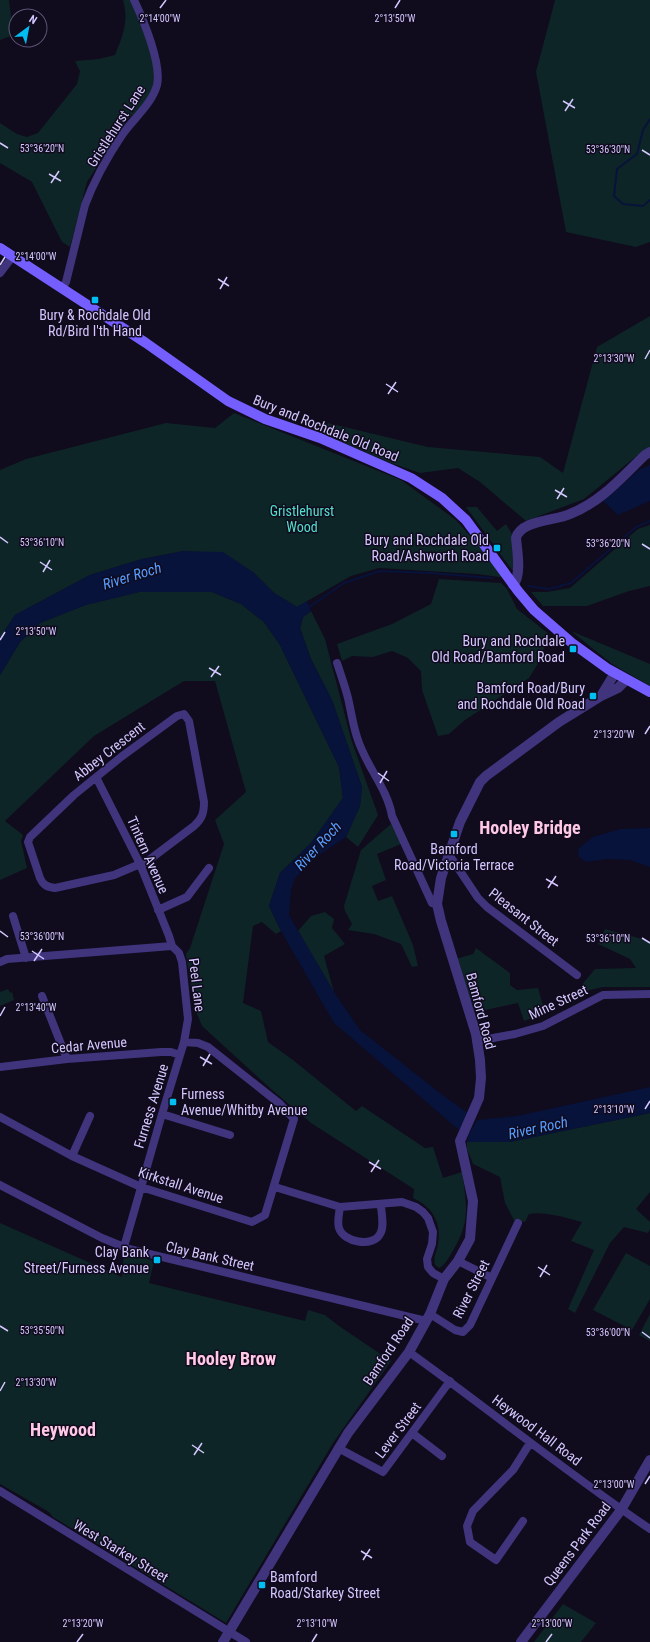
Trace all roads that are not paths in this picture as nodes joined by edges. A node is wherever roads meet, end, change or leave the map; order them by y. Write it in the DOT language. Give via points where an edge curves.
graph roads {
  1 [pos="134,0"];
  2 [pos="0,248"];
  3 [pos="13,256"];
  4 [pos="0,273"];
  5 [pos="62,288"];
  6 [pos="650,452"];
  7 [pos="514,585"];
  8 [pos="337,663"];
  9 [pos="615,673"];
  10 [pos="626,680"];
  11 [pos="650,692"];
  12 [pos="601,696"];
  13 [pos="96,777"];
  14 [pos="448,853"];
  15 [pos="141,865"];
  16 [pos="209,868"];
  17 [pos="437,904"];
  18 [pos="158,910"];
  19 [pos="13,916"];
  20 [pos="172,946"];
  21 [pos="26,958"];
  22 [pos="0,962"];
  23 [pos="577,975"];
  24 [pos="650,994"];
  25 [pos="42,996"];
  26 [pos="477,1041"];
  27 [pos="184,1042"];
  28 [pos="180,1055"];
  29 [pos="67,1059"];
  30 [pos="0,1067"];
  31 [pos="162,1114"];
  32 [pos="90,1116"];
  33 [pos="0,1117"];
  34 [pos="230,1135"];
  35 [pos="72,1156"];
  36 [pos="0,1185"];
  37 [pos="141,1187"];
  38 [pos="275,1187"];
  39 [pos="381,1204"];
  40 [pos="340,1207"];
  41 [pos="518,1224"];
  42 [pos="124,1247"];
  43 [pos="458,1261"];
  44 [pos="492,1278"];
  45 [pos="444,1279"];
  46 [pos="428,1317"];
  47 [pos="409,1352"];
  48 [pos="450,1381"];
  49 [pos="412,1433"];
  50 [pos="530,1443"];
  51 [pos="338,1448"];
  52 [pos="442,1456"];
  53 [pos="650,1460"];
  54 [pos="0,1491"];
  55 [pos="622,1510"];
  56 [pos="523,1522"];
  57 [pos="650,1529"];
  58 [pos="229,1632"];
  59 [pos="223,1642"];
  60 [pos="246,1642"];
  61 [pos="521,1642"];
  1 -- 5 [label="street, Gristlehurst Lane" via="154,52 157,84 148,101 114,147 89,194 66,282"];
  2 -- 3 [label="main road, Bury and Rochdale Old Road"];
  3 -- 4 [label="street"];
  3 -- 5 [label="main road, Bury and Rochdale Old Road"];
  5 -- 7 [label="main road, Bury and Rochdale Old Road" via="234,404 265,419 320,438 411,478 427,488 466,520"];
  6 -- 7 [label="street" via="599,499 570,514 521,529 516,538 519,574"];
  7 -- 9 [label="main road, Bury and Rochdale Old Road" via="534,610 572,643"];
  8 -- 17 [label="street" via="363,753 391,806 392,816 432,903"];
  9 -- 10 [label="main road, Bury and Rochdale Old Road"];
  9 -- 12 [label="street, Bamford Road"];
  10 -- 11 [label="main road, Bury and Rochdale Old Road"];
  10 -- 12 [label="street, Bamford Road" via="618,688"];
  12 -- 14 [label="street, Bamford Road" via="560,722 486,776 475,791"];
  13 -- 15 [label="street, Tintern Avenue"];
  13 -- 15 [label="street, Abbey Crescent" via="30,836 28,846 42,883 55,888 114,876"];
  13 -- 15 [label="street, Abbey Crescent" via="177,716 184,714 187,717 204,802 203,815 194,826"];
  14 -- 17 [label="street, Bamford Road"];
  14 -- 23 [label="street, Pleasant Street" via="478,898 487,907"];
  15 -- 18 [label="street, Tintern Avenue"];
  16 -- 18 [label="street" via="187,897"];
  17 -- 26 [label="street, Bamford Road"];
  18 -- 20 [label="street, Tintern Avenue"];
  19 -- 21 [label="street"];
  20 -- 21 [label="street, Peel Lane"];
  20 -- 27 [label="street, Peel Lane" via="179,952 182,962 188,1019"];
  21 -- 22 [label="street, Peel Lane"];
  24 -- 26 [label="street, Mine Street" via="603,995 543,1026"];
  25 -- 29 [label="street"];
  26 -- 43 [label="street, Bamford Road" via="481,1078 479,1098 460,1141 473,1201 470,1239"];
  27 -- 28 [label="street, Furness Avenue"];
  27 -- 38 [label="street, Kirkstall Avenue" via="208,1047 280,1104 294,1119"];
  28 -- 29 [label="street, Cedar Avenue" via="161,1052"];
  28 -- 31 [label="street, Furness Avenue"];
  29 -- 30 [label="street, Cedar Avenue"];
  31 -- 34 [label="street"];
  31 -- 37 [label="street, Furness Avenue"];
  32 -- 35 [label="street"];
  33 -- 35 [label="street, Kirkstall Avenue"];
  35 -- 37 [label="street, Kirkstall Avenue"];
  36 -- 42 [label="street, Clay Bank Street"];
  37 -- 38 [label="street, Kirkstall Avenue" via="252,1222 265,1215"];
  37 -- 42 [label="street, Furness Avenue"];
  38 -- 40 [label="street"];
  39 -- 40 [label="street"];
  39 -- 40 [label="street" via="382,1229 377,1239 372,1242 351,1239 341,1233 338,1228"];
  39 -- 45 [label="street" via="402,1202 424,1212 433,1232 427,1259 428,1266 433,1273"];
  41 -- 44 [label="street, River Street"];
  42 -- 46 [label="street, Clay Bank Street" via="310,1292"];
  43 -- 44 [label="street"];
  43 -- 45 [label="street, Bamford Road"];
  44 -- 46 [label="street, River Street" via="470,1326 463,1332"];
  45 -- 46 [label="street, Bamford Road"];
  46 -- 47 [label="street, Bamford Road"];
  47 -- 48 [label="street, Heywood Hall Road"];
  47 -- 51 [label="street, Bamford Road"];
  48 -- 49 [label="street, Lever Street"];
  48 -- 50 [label="street, Heywood Hall Road"];
  49 -- 51 [label="street, Lever Street" via="383,1472"];
  49 -- 52 [label="street"];
  50 -- 55 [label="street, Heywood Hall Road"];
  50 -- 56 [label="street" via="513,1470 473,1511 467,1526 470,1542 496,1560"];
  51 -- 58 [label="street, Bamford Road"];
  53 -- 55 [label="street, Queens Park Road"];
  54 -- 58 [label="street, West Starkey Street"];
  55 -- 57 [label="street, Heywood Hall Road"];
  55 -- 61 [label="street, Queens Park Road"];
  58 -- 59 [label="street, Bamford Road"];
  58 -- 60 [label="street, West Starkey Street"];
}
